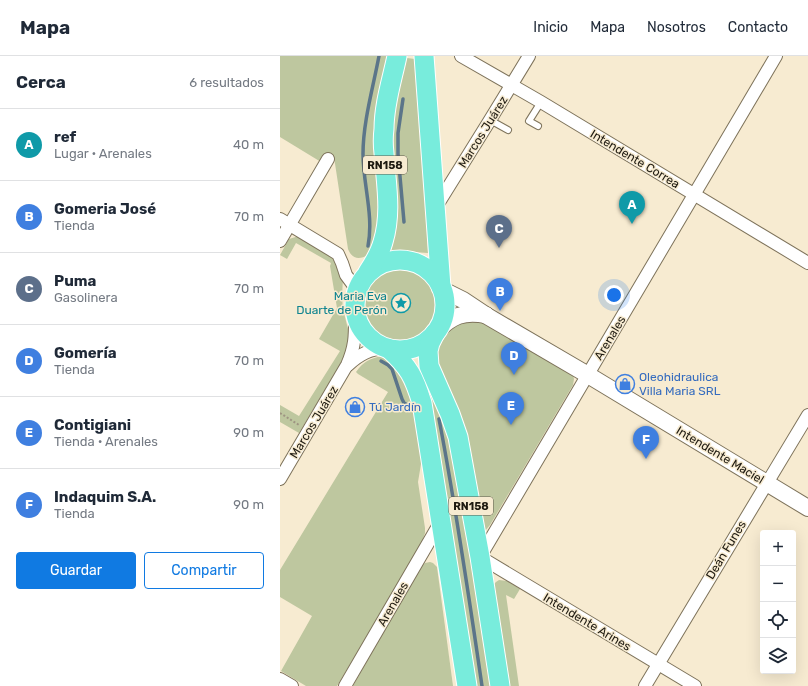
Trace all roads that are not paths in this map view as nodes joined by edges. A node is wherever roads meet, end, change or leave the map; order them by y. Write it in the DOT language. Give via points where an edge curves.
graph roads {
  1 [pos="397,56"];
  2 [pos="424,56"];
  3 [pos="461,56"];
  4 [pos="529,56"];
  5 [pos="776,56"];
  6 [pos="512,86"];
  7 [pos="541,102"];
  8 [pos="490,120"];
  9 [pos="538,126"];
  10 [pos="508,130"];
  11 [pos="328,159"];
  12 [pos="694,194"];
  13 [pos="436,208"];
  14 [pos="285,222"];
  15 [pos="280,241"];
  16 [pos="808,263"];
  17 [pos="368,272"];
  18 [pos="442,288"];
  19 [pos="357,290"];
  20 [pos="355,312"];
  21 [pos="487,316"];
  22 [pos="436,332"];
  23 [pos="387,348"];
  24 [pos="348,365"];
  25 [pos="588,375"];
  26 [pos="808,415"];
  27 [pos="280,479"];
  28 [pos="767,484"];
  29 [pos="808,508"];
  30 [pos="441,521"];
  31 [pos="480,558"];
  32 [pos="658,664"];
  33 [pos="280,679"];
  34 [pos="292,686"];
  35 [pos="345,686"];
  36 [pos="467,686"];
  37 [pos="500,686"];
  38 [pos="645,686"];
  39 [pos="694,686"];
  1 -- 17 [label="highway, RN158" via="384,126 383,151 388,215 386,230 380,252"];
  2 -- 13 [label="highway, RN158"];
  3 -- 6 [label="street, Intendente Correa"];
  4 -- 6 [label="street, Marcos Juárez"];
  5 -- 12 [label="street, Arenales"];
  6 -- 7 [label="street, Intendente Correa"];
  6 -- 8 [label="street, Marcos Juárez"];
  7 -- 9 [label="lane" via="529,121"];
  7 -- 12 [label="street, Intendente Correa"];
  8 -- 10 [label="lane"];
  8 -- 13 [label="street, Marcos Juárez"];
  11 -- 14 [label="street"];
  12 -- 16 [label="street, Intendente Correa"];
  12 -- 25 [label="street, Arenales"];
  13 -- 18 [label="highway, RN158"];
  14 -- 15 [label="street"];
  14 -- 19 [label="street" via="338,254 349,280"];
  17 -- 18 [label="highway, RN158" via="389,261 412,261 433,274"];
  17 -- 19 [label="highway, RN158"];
  18 -- 21 [label="main road, Intendente Maciel"];
  18 -- 22 [label="highway, RN158" via="445,298 444,316"];
  19 -- 20 [label="highway, RN158"];
  20 -- 23 [label="highway, RN158" via="363,331 373,341"];
  20 -- 24 [label="street, Marcos Juárez" via="355,343"];
  21 -- 22 [label="main road, Intendente Maciel" via="460,315 448,321"];
  21 -- 25 [label="main road, Intendente Maciel"];
  22 -- 23 [label="highway" via="424,343 411,349"];
  22 -- 31 [label="highway, RN158" via="428,351 428,366 458,437"];
  23 -- 24 [label="street, Marcos Juárez" via="364,353"];
  23 -- 30 [label="highway, RN158" via="402,360 417,386"];
  24 -- 27 [label="street, Marcos Juárez"];
  25 -- 28 [label="main road, Intendente Maciel"];
  25 -- 31 [label="street, Arenales"];
  26 -- 28 [label="street, Deán Funes"];
  28 -- 29 [label="main road, Intendente Maciel"];
  28 -- 32 [label="street, Deán Funes"];
  30 -- 35 [label="street, Arenales"];
  30 -- 36 [label="highway, RN158"];
  31 -- 32 [label="street, Intendente Arines"];
  31 -- 37 [label="highway, RN158"];
  32 -- 38 [label="street, Deán Funes"];
  32 -- 39 [label="street, Intendente Arines"];
  33 -- 34 [label="street"];
}
